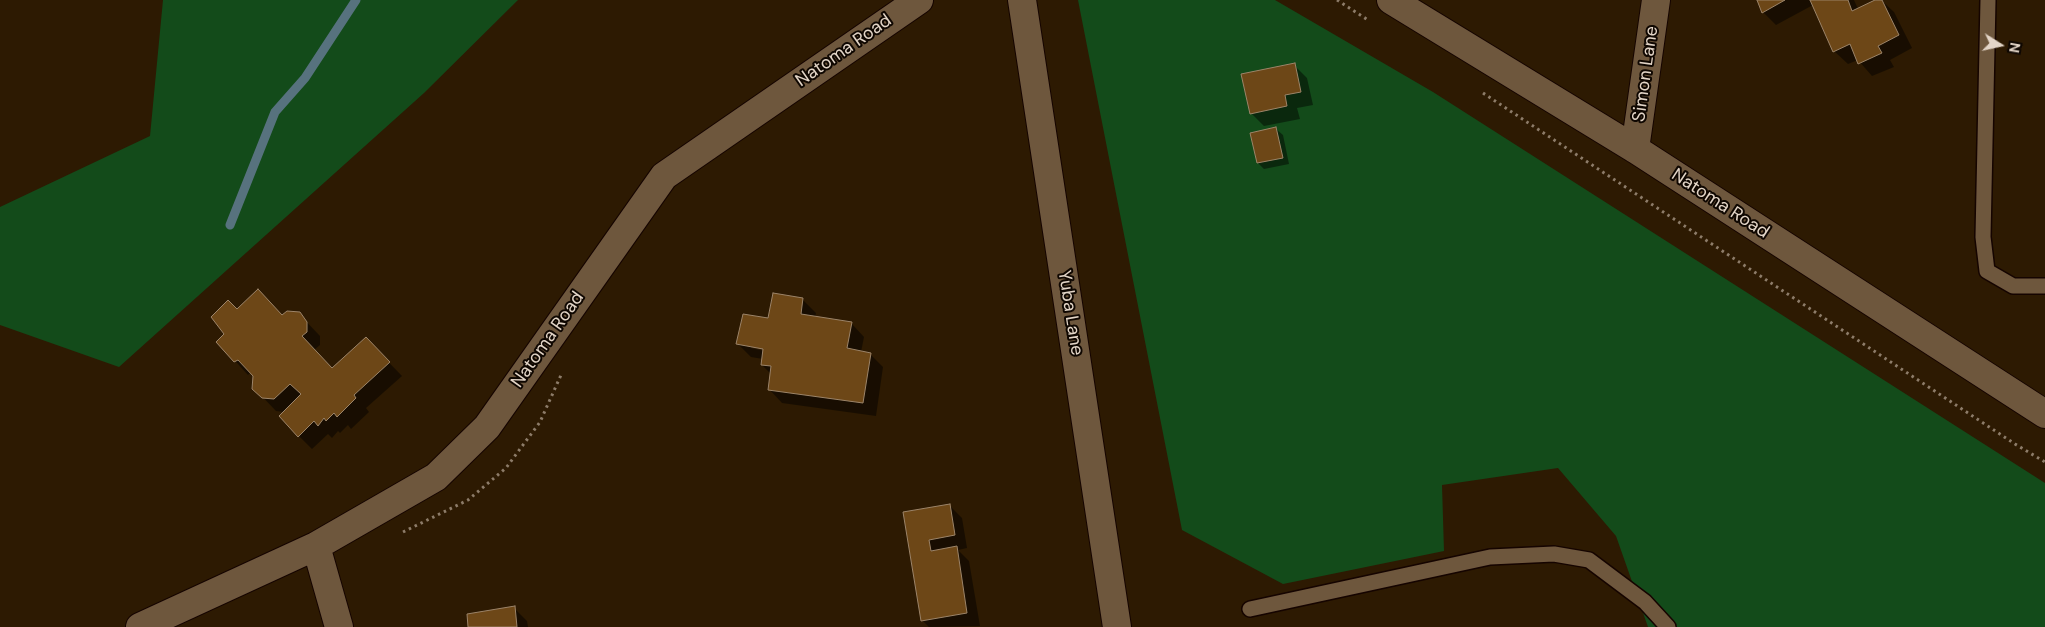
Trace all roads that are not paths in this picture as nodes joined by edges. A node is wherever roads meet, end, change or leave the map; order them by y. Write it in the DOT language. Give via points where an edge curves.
graph roads {
  1 [pos="919,0"];
  2 [pos="1022,0"];
  3 [pos="1390,0"];
  4 [pos="1656,0"];
  5 [pos="1988,0"];
  6 [pos="1635,149"];
  7 [pos="2045,286"];
  8 [pos="2045,414"];
  9 [pos="316,546"];
  10 [pos="1250,610"];
  11 [pos="140,627"];
  12 [pos="339,627"];
  13 [pos="1117,627"];
  14 [pos="1668,627"];
  1 -- 9 [label="street, Natoma Road" via="664,176 487,427 436,477"];
  2 -- 13 [label="street, Yuba Lane"];
  3 -- 6 [label="street, Natoma Road"];
  4 -- 6 [label="street, Simon Lane"];
  5 -- 7 [label="lane" via="1983,237 1987,272 2013,286"];
  6 -- 8 [label="street, Natoma Road"];
  9 -- 11 [label="street, Natoma Road"];
  9 -- 12 [label="street"];
  10 -- 14 [label="lane" via="1490,557 1554,554 1589,560 1645,602"];
}
